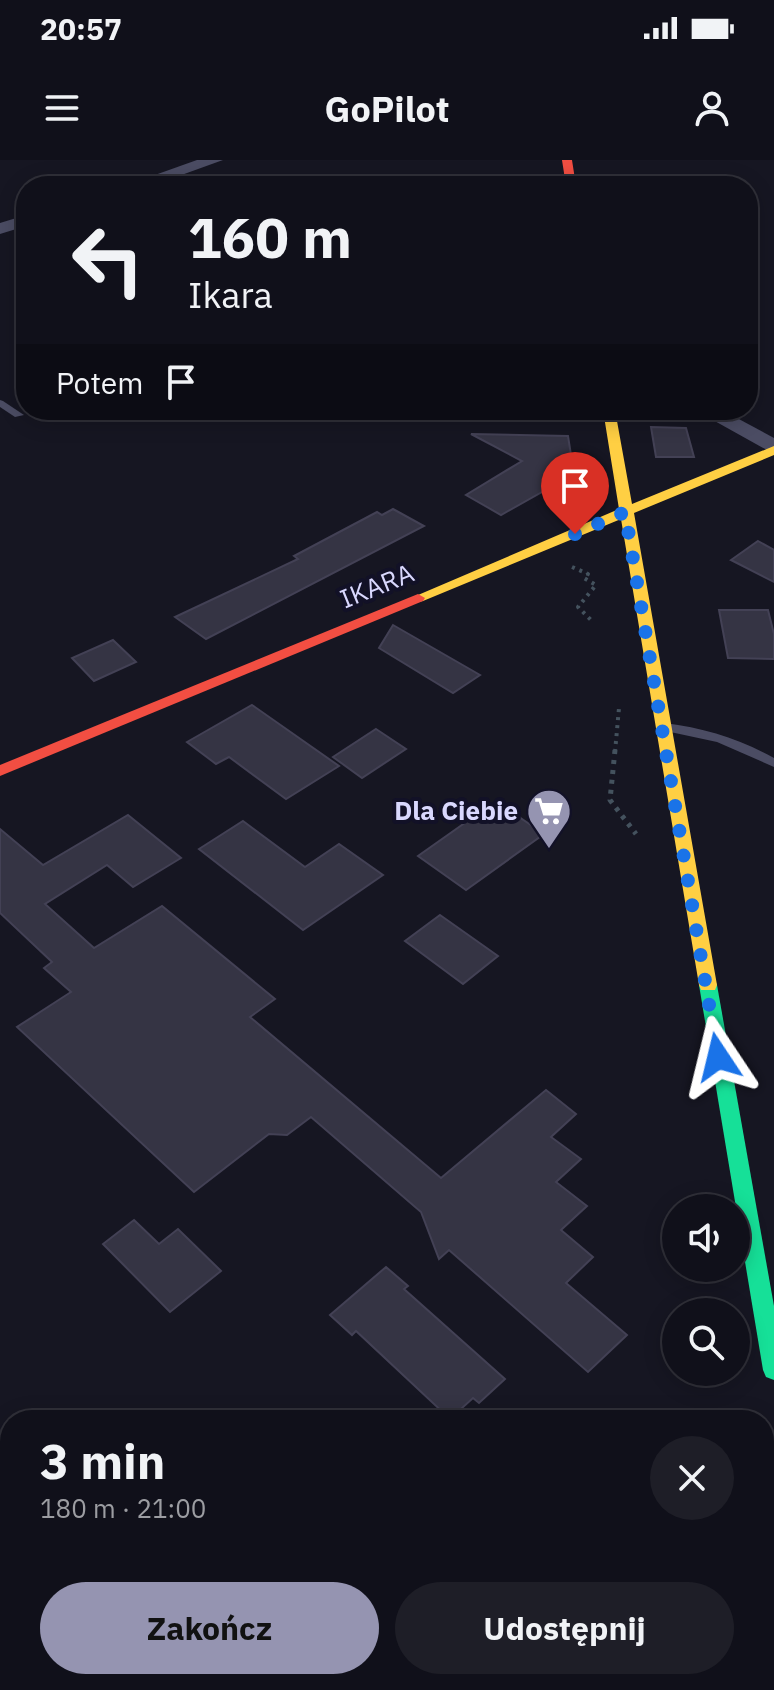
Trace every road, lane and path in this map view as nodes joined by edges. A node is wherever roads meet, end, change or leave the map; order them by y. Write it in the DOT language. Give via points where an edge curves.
graph roads {
  1 [pos="214,160"];
  2 [pos="164,176"];
  3 [pos="611,420"];
  4 [pos="724,420"];
  5 [pos="774,448"];
  6 [pos="625,512"];
  7 [pos="572,567"];
  8 [pos="591,620"];
  9 [pos="620,694"];
  10 [pos="662,727"];
  11 [pos="774,763"];
  12 [pos="0,771"];
  13 [pos="636,834"];
  14 [pos="774,1370"];
  1 -- 2 [label="street"];
  3 -- 6 [label="main road"];
  4 -- 5 [label="street"];
  5 -- 6 [label="main road, IKARA"];
  6 -- 10 [label="main road"];
  6 -- 12 [label="main road, IKARA"];
  7 -- 8 [label="path" via="596,585 578,607"];
  9 -- 13 [label="path" via="610,800"];
  10 -- 11 [label="lane" via="747,747"];
  10 -- 14 [label="main road"];
}
